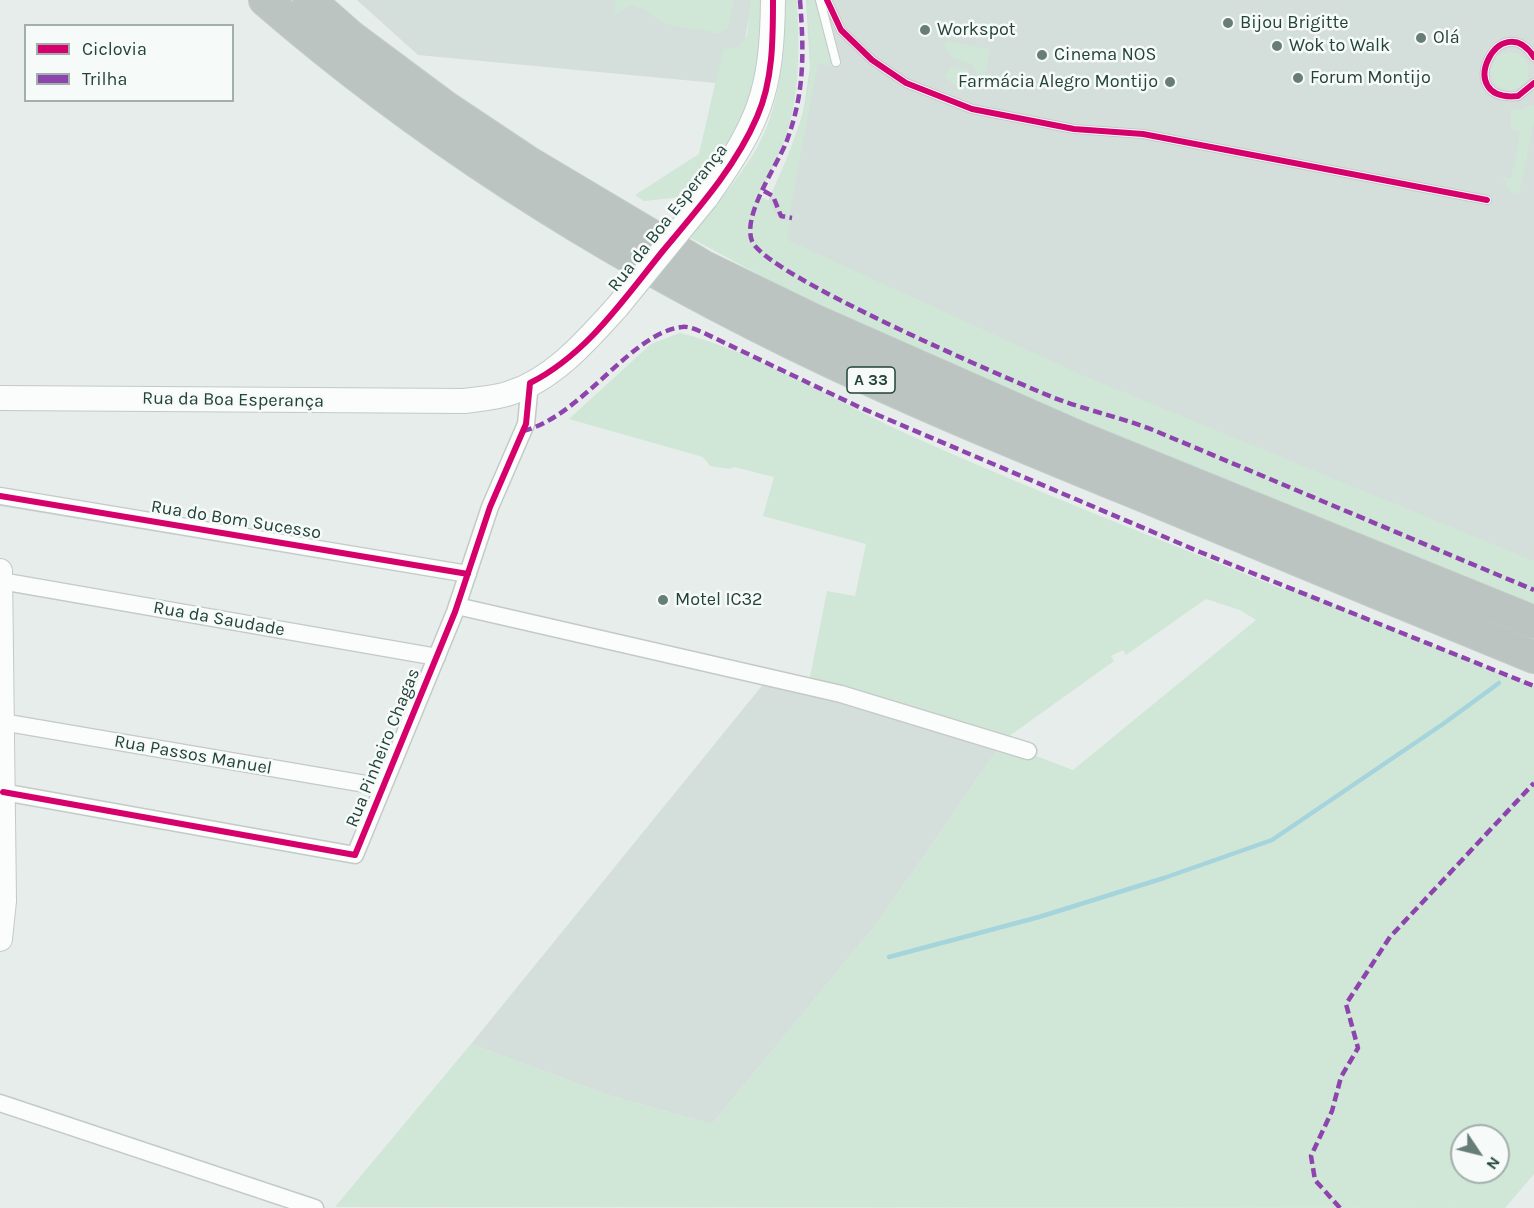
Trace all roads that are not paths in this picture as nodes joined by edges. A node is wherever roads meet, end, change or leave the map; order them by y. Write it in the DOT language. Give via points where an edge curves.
graph roads {
  1 [pos="265,0"];
  2 [pos="309,0"];
  3 [pos="773,0"];
  4 [pos="820,0"];
  5 [pos="827,0"];
  6 [pos="1534,56"];
  7 [pos="836,62"];
  8 [pos="1534,83"];
  9 [pos="1530,91"];
  10 [pos="1487,200"];
  11 [pos="530,383"];
  12 [pos="0,398"];
  13 [pos="0,496"];
  14 [pos="468,574"];
  15 [pos="1,576"];
  16 [pos="457,606"];
  17 [pos="1534,622"];
  18 [pos="437,657"];
  19 [pos="1534,657"];
  20 [pos="2,722"];
  21 [pos="1028,751"];
  22 [pos="383,787"];
  23 [pos="3,792"];
  24 [pos="0,939"];
  25 [pos="0,1103"];
  26 [pos="315,1208"];
  1 -- 19 [label="highway, A 33" via="365,83 501,178 631,258 738,316 933,408"];
  2 -- 17 [label="highway, A 33" via="351,37 472,125 704,267 813,320 1080,438"];
  3 -- 11 [label="street, Rua da Boa Esperança, bridge" via="768,78 758,116 740,151 617,307 577,350"];
  4 -- 7 [label="lane"];
  5 -- 10 [label="lane" via="841,30 872,60 906,83 972,110 1074,129 1143,134"];
  6 -- 9 [label="lane" via="1520,45 1503,44 1490,54 1484,69 1488,85 1501,95 1518,96"];
  8 -- 9 [label="lane"];
  11 -- 12 [label="street, Rua da Boa Esperança" via="511,393 464,401"];
  11 -- 14 [label="street, Rua Pinheiro Chagas" via="526,424 490,507"];
  13 -- 14 [label="street, Rua do Bom Sucesso"];
  14 -- 16 [label="street, Rua Pinheiro Chagas"];
  15 -- 18 [label="street, Rua da Saudade"];
  15 -- 20 [label="street"];
  16 -- 18 [label="street, Rua Pinheiro Chagas"];
  16 -- 21 [label="street" via="841,694"];
  18 -- 22 [label="street, Rua Pinheiro Chagas"];
  20 -- 22 [label="street, Rua Passos Manuel"];
  20 -- 23 [label="street"];
  22 -- 23 [label="street, Rua Pinheiro Chagas" via="355,855"];
  23 -- 24 [label="street" via="4,901"];
  25 -- 26 [label="street"];
}
